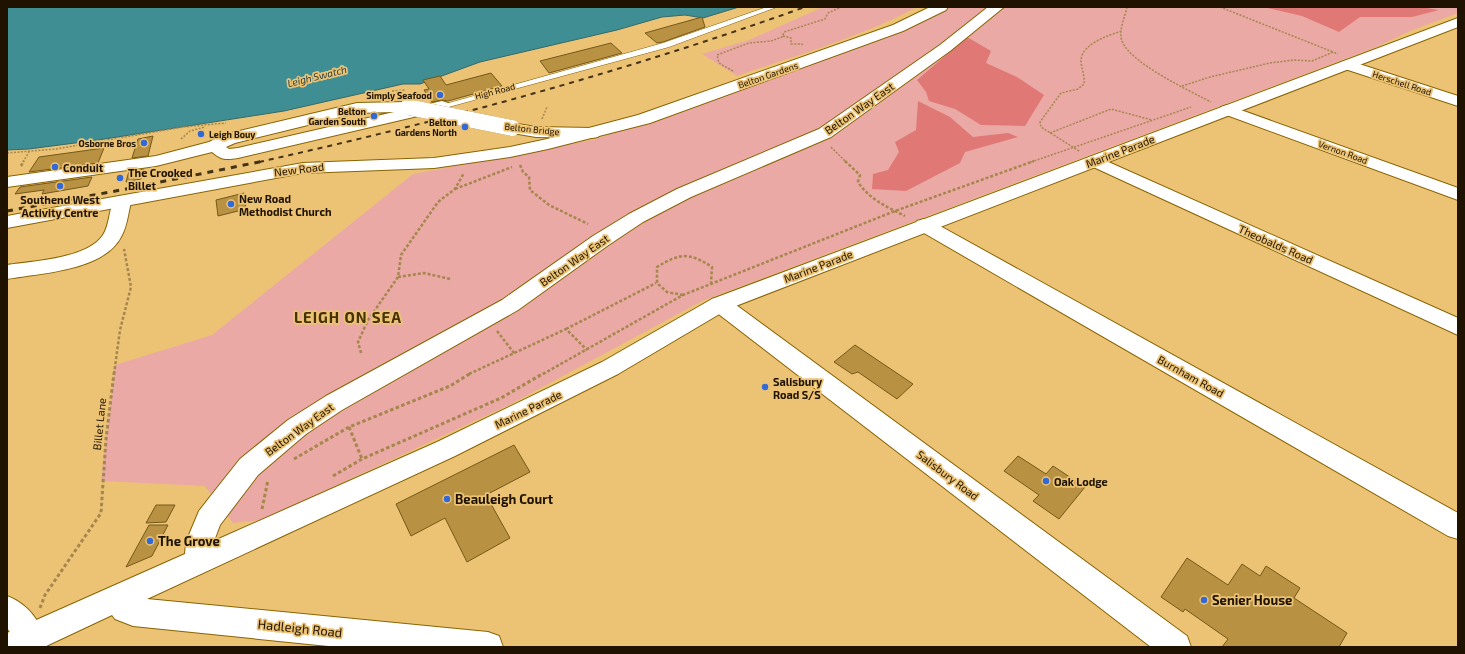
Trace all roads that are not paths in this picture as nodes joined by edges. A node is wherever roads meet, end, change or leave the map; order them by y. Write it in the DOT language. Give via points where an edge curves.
graph roads {
  1 [pos="774,7"];
  2 [pos="941,7"];
  3 [pos="997,7"];
  4 [pos="1455,26"];
  5 [pos="1346,60"];
  6 [pos="1458,101"];
  7 [pos="445,110"];
  8 [pos="1227,110"];
  9 [pos="514,129"];
  10 [pos="592,134"];
  11 [pos="222,142"];
  12 [pos="515,158"];
  13 [pos="1094,161"];
  14 [pos="7,182"];
  15 [pos="1458,194"];
  16 [pos="122,202"];
  17 [pos="7,222"];
  18 [pos="924,225"];
  19 [pos="7,272"];
  20 [pos="716,293"];
  21 [pos="1458,327"];
  22 [pos="1458,527"];
  23 [pos="199,560"];
  24 [pos="118,597"];
  25 [pos="7,610"];
  26 [pos="24,644"];
  27 [pos="488,647"];
  28 [pos="1176,647"];
  1 -- 7 [label="lane, High Road" via="666,45"];
  2 -- 10 [label="street, Belton Gardens" via="908,24 853,45 654,115"];
  3 -- 23 [label="street, Belton Way East" via="945,48 825,133 684,192 636,218 510,305 334,403 276,443 249,467 209,519 200,542"];
  4 -- 5 [label="street, Marine Parade"];
  5 -- 6 [label="street, Herschell Road"];
  5 -- 8 [label="street, Marine Parade"];
  7 -- 9 [label="street, Belton Bridge, bridge"];
  7 -- 11 [label="street, Belton Bridge, bridge" via="408,107 357,108"];
  7 -- 11 [label="street, High Road" via="225,155"];
  8 -- 13 [label="street, Marine Parade"];
  8 -- 15 [label="street, Vernon Road"];
  9 -- 10 [label="street, Belton Bridge"];
  9 -- 12 [label="street"];
  10 -- 12 [label="street, New Road" via="544,145"];
  11 -- 14 [label="street, Belton Bridge" via="156,161"];
  12 -- 16 [label="street, New Road" via="303,168"];
  13 -- 18 [label="street, Marine Parade"];
  13 -- 21 [label="street, Theobalds Road"];
  16 -- 17 [label="street, New Road"];
  16 -- 19 [label="street" via="111,238 99,250 79,259"];
  18 -- 20 [label="street, Marine Parade"];
  18 -- 22 [label="street, Burnham Road"];
  20 -- 23 [label="street, Marine Parade" via="610,368 482,432"];
  20 -- 28 [label="street, Salisbury Road"];
  23 -- 24 [label="street, Marine Parade"];
  24 -- 26 [label="street, Marine Parade"];
  24 -- 27 [label="street, Hadleigh Road" via="125,609 133,612"];
  25 -- 26 [label="street" via="16,615"];
}
